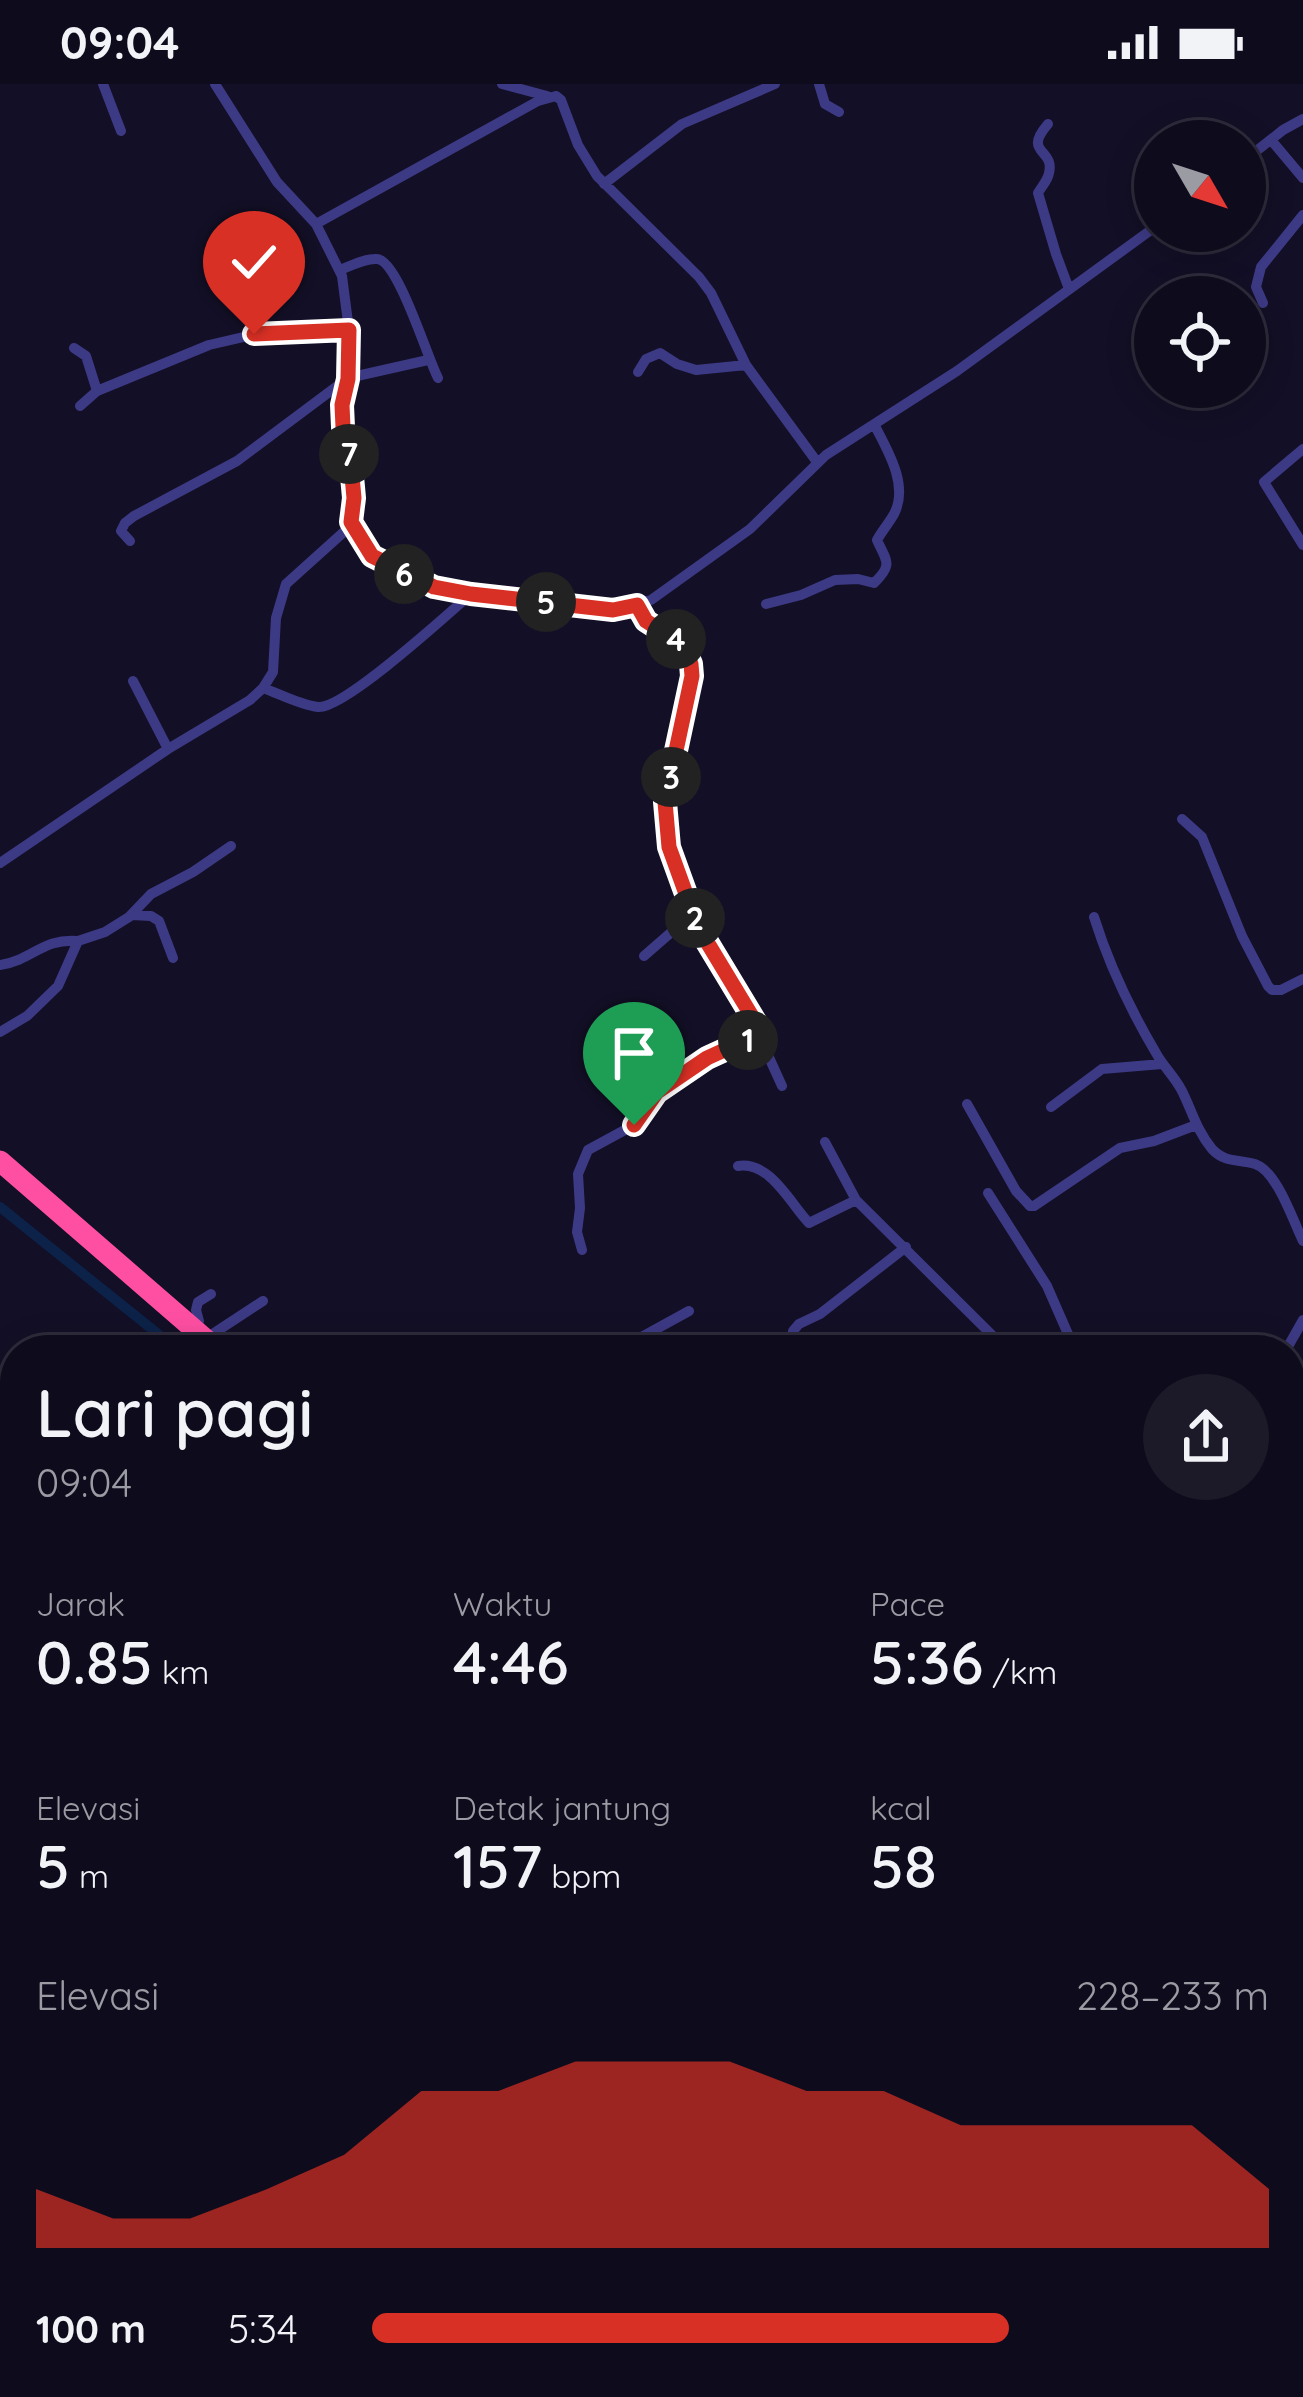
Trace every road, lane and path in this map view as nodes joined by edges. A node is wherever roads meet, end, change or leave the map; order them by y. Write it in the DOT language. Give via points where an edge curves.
graph roads {
  1 [pos="103,84"];
  2 [pos="215,84"];
  3 [pos="502,84"];
  4 [pos="775,84"];
  5 [pos="819,84"];
  6 [pos="555,92"];
  7 [pos="839,112"];
  8 [pos="1303,119"];
  9 [pos="1048,124"];
  10 [pos="121,131"];
  11 [pos="1270,140"];
  12 [pos="1266,143"];
  13 [pos="1303,178"];
  14 [pos="604,184"];
  15 [pos="1303,215"];
  16 [pos="316,224"];
  17 [pos="1134,242"];
  18 [pos="340,270"];
  19 [pos="1259,276"];
  20 [pos="1069,289"];
  21 [pos="349,330"];
  22 [pos="74,348"];
  23 [pos="428,360"];
  24 [pos="746,365"];
  25 [pos="638,372"];
  26 [pos="438,378"];
  27 [pos="348,379"];
  28 [pos="97,391"];
  29 [pos="80,406"];
  30 [pos="875,426"];
  31 [pos="1303,449"];
  32 [pos="817,462"];
  33 [pos="351,522"];
  34 [pos="130,541"];
  35 [pos="1303,545"];
  36 [pos="471,594"];
  37 [pos="766,604"];
  38 [pos="637,605"];
  39 [pos="133,681"];
  40 [pos="263,688"];
  41 [pos="168,749"];
  42 [pos="1182,819"];
  43 [pos="231,846"];
  44 [pos="0,862"];
  45 [pos="131,915"];
  46 [pos="1094,916"];
  47 [pos="696,921"];
  48 [pos="79,941"];
  49 [pos="644,956"];
  50 [pos="173,958"];
  51 [pos="0,965"];
  52 [pos="1303,979"];
  53 [pos="0,1032"];
  54 [pos="758,1033"];
  55 [pos="1162,1064"];
  56 [pos="782,1086"];
  57 [pos="968,1104"];
  58 [pos="1051,1106"];
  59 [pos="1196,1125"];
  60 [pos="825,1142"];
  61 [pos="0,1161"];
  62 [pos="738,1166"];
  63 [pos="988,1193"];
  64 [pos="856,1200"];
  65 [pos="1303,1241"];
  66 [pos="906,1247"];
  67 [pos="582,1250"];
  68 [pos="212,1294"];
  69 [pos="263,1300"];
  70 [pos="689,1311"];
  71 [pos="200,1335"];
  72 [pos="204,1335"];
  73 [pos="211,1335"];
  74 [pos="645,1335"];
  75 [pos="793,1335"];
  76 [pos="992,1335"];
  77 [pos="1069,1335"];
  1 -- 10 [label="street"];
  2 -- 16 [label="street" via="267,167"];
  3 -- 6 [label="street"];
  4 -- 14 [label="street" via="682,124"];
  5 -- 7 [label="street" via="825,104"];
  6 -- 14 [label="street"];
  6 -- 16 [label="street"];
  8 -- 11 [label="street"];
  9 -- 20 [label="street" via="1036,144 1050,166 1038,193"];
  11 -- 12 [label="street"];
  11 -- 13 [label="street"];
  14 -- 24 [label="street" via="699,277"];
  15 -- 19 [label="street"];
  16 -- 18 [label="street"];
  17 -- 20 [label="street"];
  18 -- 21 [label="street"];
  18 -- 23 [label="street" via="387,262"];
  20 -- 30 [label="street"];
  21 -- 27 [label="street"];
  21 -- 28 [label="street" via="233,338"];
  22 -- 28 [label="street" via="86,356"];
  23 -- 26 [label="street"];
  23 -- 27 [label="street"];
  24 -- 25 [label="street" via="696,370 660,353"];
  24 -- 32 [label="street"];
  27 -- 33 [label="street" via="342,405"];
  27 -- 34 [label="street" via="237,461 124,523"];
  28 -- 29 [label="street"];
  30 -- 32 [label="street"];
  30 -- 37 [label="street" via="898,486 897,510 877,540 887,568 874,583 835,580"];
  31 -- 35 [label="street" via="1264,482"];
  32 -- 38 [label="street" via="750,529"];
  33 -- 36 [label="street" via="372,556 434,587"];
  33 -- 40 [label="street" via="286,584 273,672"];
  36 -- 38 [label="street" via="613,610"];
  36 -- 40 [label="street" via="333,705"];
  38 -- 47 [label="street" via="646,621 682,644 691,664 665,802 669,847"];
  39 -- 41 [label="street"];
  40 -- 41 [label="street"];
  41 -- 44 [label="street"];
  42 -- 52 [label="street" via="1202,837 1268,986 1281,991"];
  43 -- 45 [label="street"];
  45 -- 48 [label="street"];
  45 -- 50 [label="street" via="159,921"];
  46 -- 55 [label="street" via="1114,974"];
  47 -- 49 [label="street" via="682,922"];
  47 -- 54 [label="street"];
  48 -- 51 [label="street" via="53,942"];
  48 -- 53 [label="street" via="58,986"];
  54 -- 56 [label="street"];
  54 -- 67 [label="street" via="657,1092 634,1125 588,1150 578,1174"];
  55 -- 58 [label="street" via="1102,1070"];
  55 -- 59 [label="street"];
  57 -- 59 [label="street" via="1030,1206 1126,1145"];
  59 -- 65 [label="street" via="1226,1160 1270,1174"];
  60 -- 64 [label="street"];
  61 -- 71 [label="highway"];
  62 -- 64 [label="street" via="760,1169 809,1223"];
  63 -- 77 [label="street"];
  64 -- 66 [label="street"];
  66 -- 75 [label="street"];
  66 -- 76 [label="street"];
  68 -- 72 [label="street" via="196,1310"];
  69 -- 73 [label="street"];
  70 -- 74 [label="street"];
}
